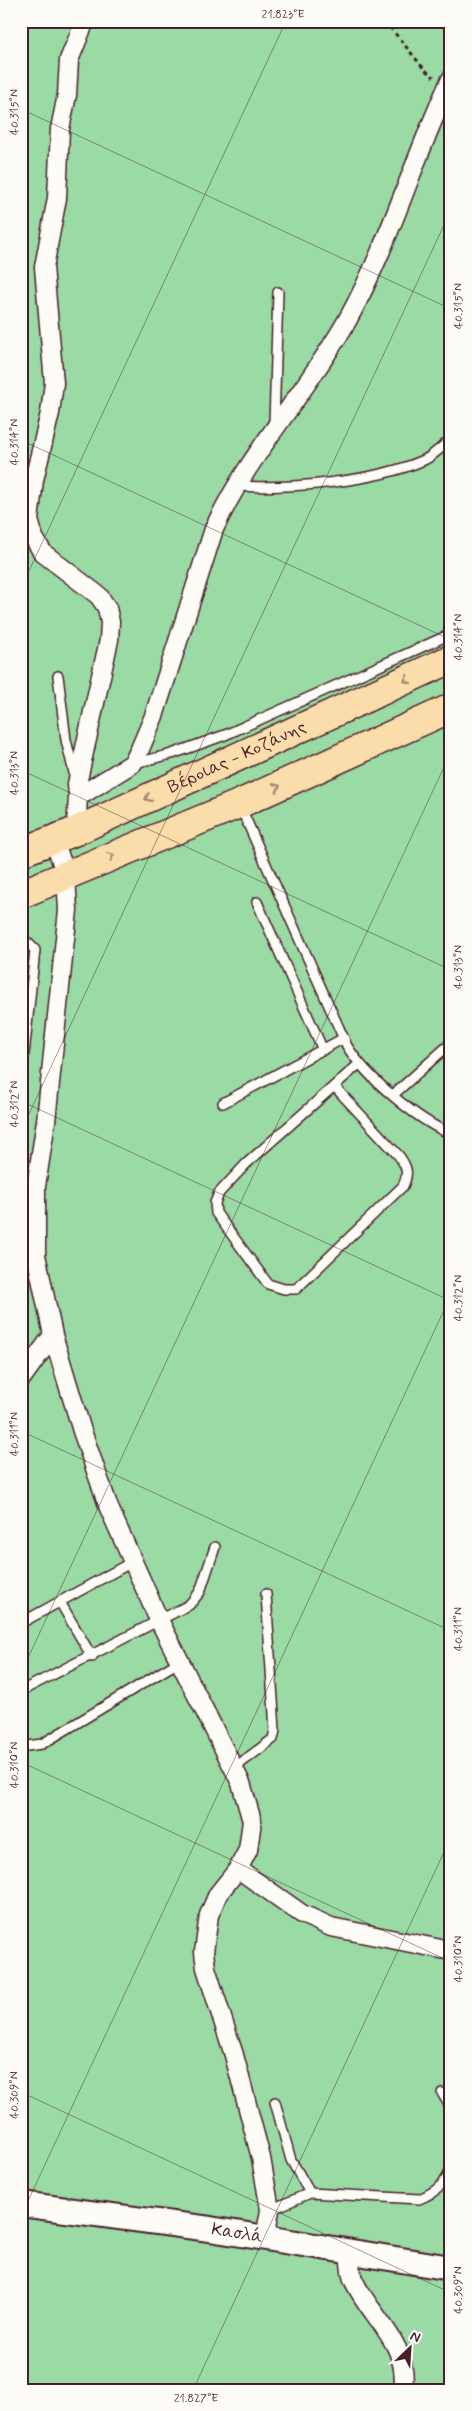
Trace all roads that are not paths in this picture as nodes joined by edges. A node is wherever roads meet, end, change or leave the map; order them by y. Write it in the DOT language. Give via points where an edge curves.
graph roads {
  1 [pos="85,21"];
  2 [pos="449,83"];
  3 [pos="278,292"];
  4 [pos="274,428"];
  5 [pos="451,439"];
  6 [pos="237,486"];
  7 [pos="451,634"];
  8 [pos="451,659"];
  9 [pos="58,676"];
  10 [pos="451,708"];
  11 [pos="133,763"];
  12 [pos="77,790"];
  13 [pos="239,804"];
  14 [pos="65,836"];
  15 [pos="21,852"];
  16 [pos="66,875"];
  17 [pos="21,894"];
  18 [pos="257,902"];
  19 [pos="21,941"];
  20 [pos="344,1038"];
  21 [pos="451,1042"];
  22 [pos="323,1050"];
  23 [pos="359,1064"];
  24 [pos="21,1083"];
  25 [pos="334,1086"];
  26 [pos="393,1095"];
  27 [pos="223,1103"];
  28 [pos="451,1134"];
  29 [pos="35,1220"];
  30 [pos="21,1231"];
  31 [pos="53,1335"];
  32 [pos="21,1379"];
  33 [pos="216,1546"];
  34 [pos="132,1562"];
  35 [pos="266,1594"];
  36 [pos="60,1602"];
  37 [pos="159,1620"];
  38 [pos="21,1623"];
  39 [pos="92,1657"];
  40 [pos="180,1661"];
  41 [pos="21,1691"];
  42 [pos="21,1741"];
  43 [pos="234,1768"];
  44 [pos="238,1869"];
  45 [pos="451,1951"];
  46 [pos="442,2093"];
  47 [pos="275,2102"];
  48 [pos="451,2108"];
  49 [pos="451,2167"];
  50 [pos="310,2193"];
  51 [pos="21,2204"];
  52 [pos="270,2210"];
  53 [pos="265,2238"];
  54 [pos="349,2252"];
  55 [pos="451,2268"];
  56 [pos="403,2390"];
  1 -- 12 [label="street" via="69,60 60,129 57,198 44,267 54,383 29,520 42,553 99,596 107,608 110,622"];
  2 -- 4 [label="street" via="349,316 316,370"];
  3 -- 4 [label="lane"];
  4 -- 6 [label="street"];
  5 -- 6 [label="lane" via="426,460 399,469 329,483"];
  6 -- 11 [label="street" via="214,529 154,716"];
  7 -- 11 [label="lane" via="225,735 172,754"];
  8 -- 14 [label="main road, Βέροιας - Κοζάνης, one-way"];
  9 -- 12 [label="lane" via="66,740"];
  13 -- 10 [label="main road, one-way"];
  11 -- 12 [label="street"];
  12 -- 14 [label="street"];
  16 -- 13 [label="main road, one-way"];
  13 -- 20 [label="lane"];
  14 -- 15 [label="main road, Βέροιας - Κοζάνης"];
  14 -- 16 [label="street"];
  16 -- 17 [label="main road"];
  16 -- 29 [label="street" via="67,915 46,1121 36,1186"];
  18 -- 22 [label="lane"];
  19 -- 24 [label="lane" via="35,950"];
  20 -- 22 [label="lane"];
  20 -- 23 [label="lane"];
  21 -- 26 [label="lane"];
  22 -- 27 [label="lane"];
  23 -- 25 [label="lane"];
  23 -- 26 [label="lane"];
  25 -- 25 [label="lane" via="246,1164 219,1193 215,1203 216,1213 268,1284 275,1287 296,1289 403,1186 407,1177 406,1167 399,1156"];
  26 -- 28 [label="lane" via="429,1123"];
  29 -- 30 [label="lane"];
  29 -- 31 [label="street" via="36,1255"];
  31 -- 32 [label="street"];
  31 -- 34 [label="street" via="82,1432"];
  33 -- 37 [label="lane" via="200,1592 189,1605"];
  34 -- 36 [label="lane"];
  34 -- 37 [label="street"];
  35 -- 43 [label="lane" via="276,1730 273,1739"];
  36 -- 38 [label="lane"];
  36 -- 39 [label="lane"];
  37 -- 39 [label="lane"];
  37 -- 40 [label="street"];
  39 -- 41 [label="lane"];
  40 -- 42 [label="lane" via="42,1744 27,1746"];
  40 -- 43 [label="street"];
  43 -- 44 [label="street" via="252,1821 248,1850"];
  44 -- 45 [label="street" via="302,1914 331,1926"];
  44 -- 52 [label="street" via="218,1894 209,1915 204,1952 261,2158"];
  46 -- 48 [label="lane"];
  47 -- 50 [label="lane" via="291,2160"];
  49 -- 50 [label="lane" via="434,2193 419,2199"];
  50 -- 52 [label="lane"];
  51 -- 53 [label="street, Κασλά"];
  52 -- 53 [label="street"];
  53 -- 54 [label="street, Κασλά"];
  54 -- 55 [label="street, Κασλά"];
  54 -- 56 [label="street" via="352,2277 401,2354 405,2376"];
}
